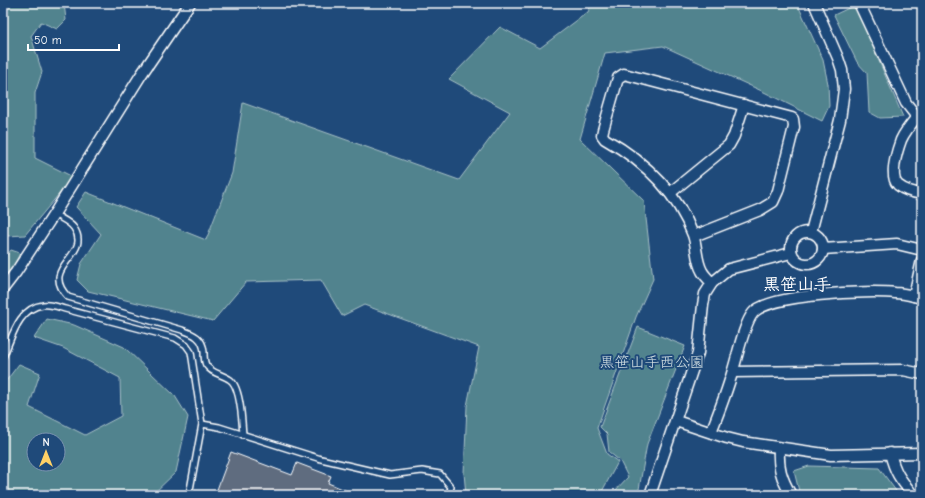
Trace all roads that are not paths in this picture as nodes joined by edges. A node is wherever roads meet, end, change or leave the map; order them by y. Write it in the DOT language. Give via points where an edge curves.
graph roads {
  1 [pos="190,3"];
  2 [pos="814,3"];
  3 [pos="859,3"];
  4 [pos="744,105"];
  5 [pos="920,119"];
  6 [pos="670,192"];
  7 [pos="922,194"];
  8 [pos="54,214"];
  9 [pos="811,232"];
  10 [pos="694,236"];
  11 [pos="823,248"];
  12 [pos="922,250"];
  13 [pos="791,252"];
  14 [pos="922,260"];
  15 [pos="712,283"];
  16 [pos="3,289"];
  17 [pos="918,297"];
  18 [pos="3,357"];
  19 [pos="733,372"];
  20 [pos="922,374"];
  21 [pos="676,420"];
  22 [pos="202,424"];
  23 [pos="711,432"];
  24 [pos="243,435"];
  25 [pos="779,448"];
  26 [pos="890,453"];
  27 [pos="922,453"];
  28 [pos="189,495"];
  29 [pos="449,495"];
  30 [pos="650,495"];
  31 [pos="791,495"];
  32 [pos="913,495"];
  1 -- 8 [label="street" via="141,75"];
  2 -- 9 [label="street" via="838,58 844,89 840,120"];
  3 -- 5 [label="street" via="906,103"];
  4 -- 6 [label="street" via="729,145"];
  4 -- 6 [label="street" via="624,74 620,76 603,136 638,160"];
  4 -- 10 [label="street" via="792,118 794,122 776,196 773,202 764,208"];
  5 -- 7 [label="street" via="908,128 901,141 893,171 899,186"];
  6 -- 10 [label="street"];
  8 -- 16 [label="street"];
  8 -- 24 [label="lane" via="73,227 78,237 75,250 58,277 59,285 68,297 197,336 203,345 205,362 210,370 231,379 234,383 239,399"];
  9 -- 11 [label="street" via="820,239"];
  9 -- 13 [label="street" via="796,236 790,246"];
  10 -- 15 [label="street" via="701,270"];
  11 -- 12 [label="street" via="897,244"];
  11 -- 13 [label="street" via="820,258 807,264 796,261"];
  13 -- 15 [label="street" via="729,270"];
  14 -- 17 [label="street"];
  15 -- 21 [label="street" via="705,294 698,353"];
  17 -- 19 [label="street" via="895,292 817,294 764,306 756,310 750,318"];
  18 -- 22 [label="lane" via="21,318 36,306 44,305 65,308 175,338 191,352"];
  19 -- 20 [label="street" via="903,370"];
  19 -- 23 [label="street"];
  21 -- 23 [label="street"];
  21 -- 30 [label="street"];
  22 -- 24 [label="lane"];
  22 -- 28 [label="lane"];
  23 -- 25 [label="street" via="743,442"];
  24 -- 29 [label="lane" via="321,459 390,475 422,471 440,474 451,487"];
  25 -- 26 [label="street" via="831,455"];
  25 -- 31 [label="street" via="779,469"];
  26 -- 27 [label="street"];
  26 -- 32 [label="street" via="898,476"];
}
